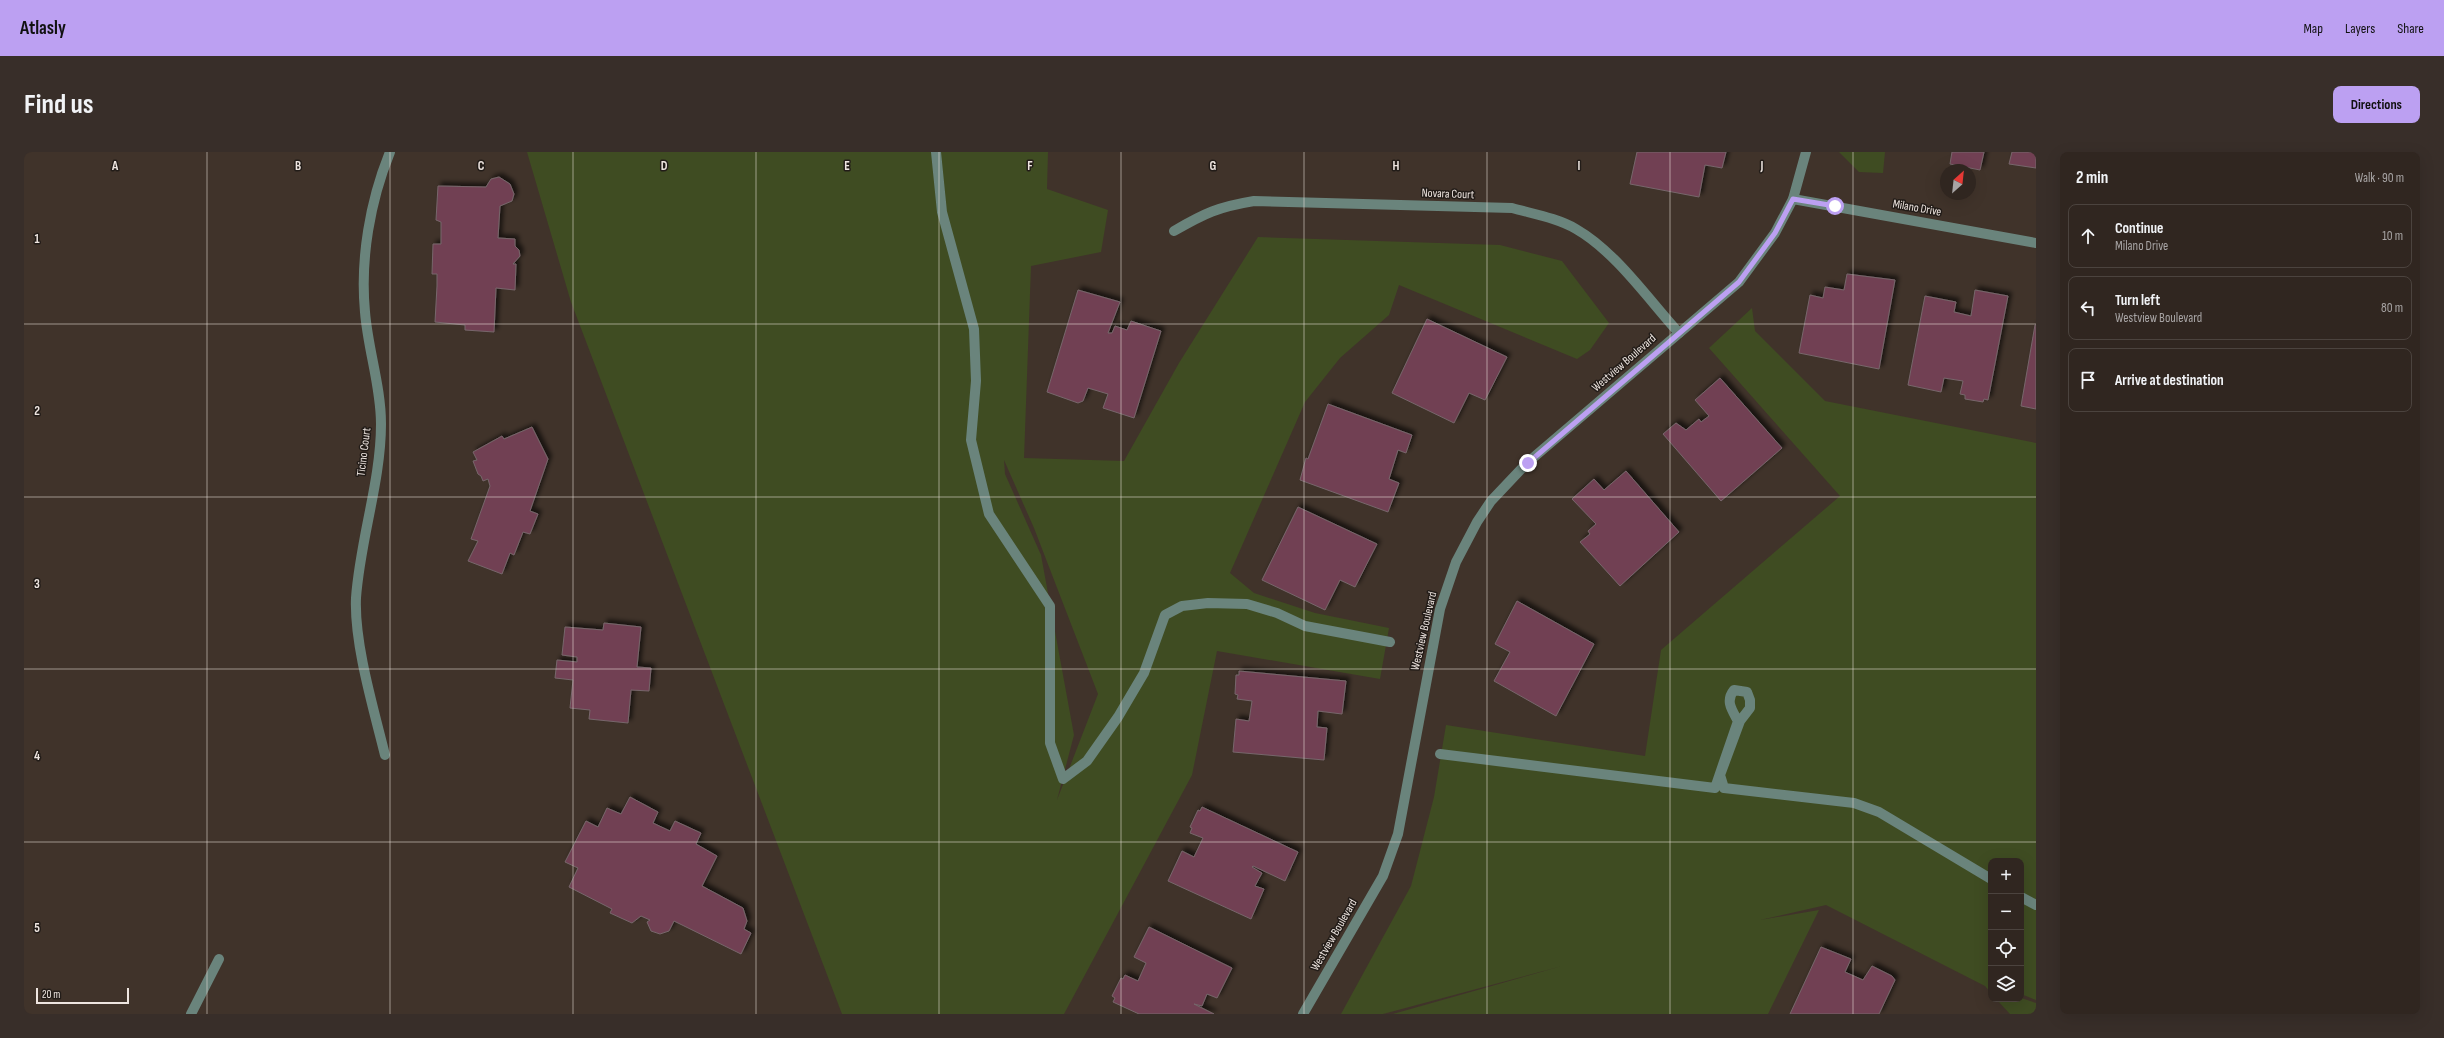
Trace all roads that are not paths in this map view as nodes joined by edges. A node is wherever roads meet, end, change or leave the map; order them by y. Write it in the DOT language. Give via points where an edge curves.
graph roads {
  1 [pos="390,152"];
  2 [pos="936,152"];
  3 [pos="1806,152"];
  4 [pos="1793,199"];
  5 [pos="1174,231"];
  6 [pos="2036,243"];
  7 [pos="1679,333"];
  8 [pos="1390,642"];
  9 [pos="1440,754"];
  10 [pos="384,755"];
  11 [pos="1988,877"];
  12 [pos="2024,899"];
  13 [pos="2036,906"];
  14 [pos="219,959"];
  15 [pos="191,1014"];
  16 [pos="1303,1014"];
  1 -- 10 [label="street, Ticino Court" via="376,190 364,283 365,312 380,400 381,425 361,547 356,600 359,641"];
  2 -- 8 [label="street" via="942,212 974,329 976,381 971,440 989,514 1050,606 1050,743 1062,779 1087,762 1144,673 1165,615 1182,606 1208,603 1247,604 1277,613 1305,626"];
  3 -- 4 [label="street, Westview Boulevard"];
  4 -- 6 [label="street, Milano Drive"];
  4 -- 7 [label="street, Westview Boulevard" via="1775,233 1739,282"];
  5 -- 7 [label="street, Novara Court" via="1223,206 1254,201 1512,208 1576,228 1604,248"];
  7 -- 16 [label="street, Westview Boulevard" via="1528,463 1491,501 1477,522 1456,562 1440,609 1398,834 1392,852 1383,876"];
  9 -- 11 [label="street" via="1714,788 1738,721 1729,705 1730,695 1734,690 1747,692 1750,708 1740,721 1720,775 1724,788 1854,803 1879,812"];
  12 -- 13 [label="street"];
  14 -- 15 [label="street"];
}
